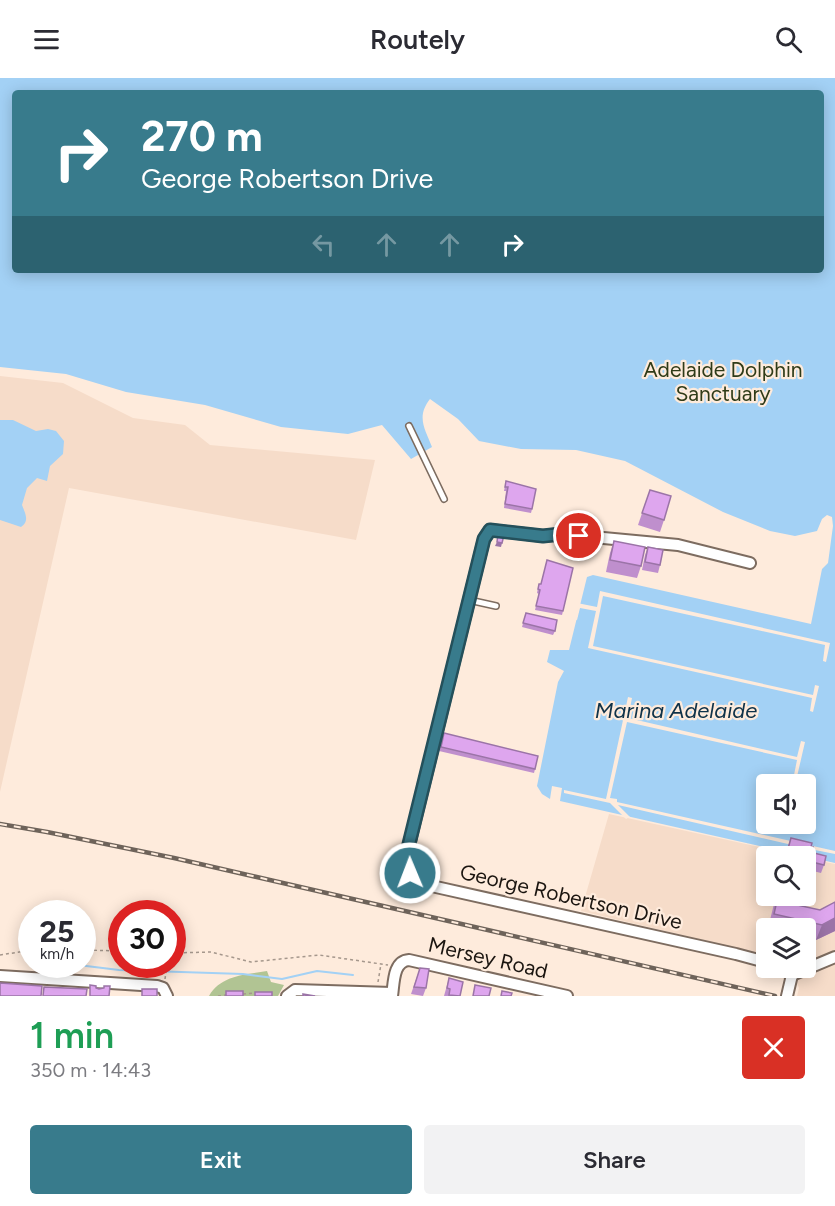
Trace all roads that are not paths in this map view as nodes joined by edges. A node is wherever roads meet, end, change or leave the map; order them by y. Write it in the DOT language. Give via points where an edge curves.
graph roads {
  1 [pos="409,426"];
  2 [pos="444,499"];
  3 [pos="750,563"];
  4 [pos="469,600"];
  5 [pos="496,606"];
  6 [pos="835,957"];
  7 [pos="756,960"];
  8 [pos="816,965"];
  9 [pos="0,976"];
  10 [pos="791,978"];
  11 [pos="119,984"];
  12 [pos="392,995"];
  13 [pos="118,996"];
  14 [pos="167,996"];
  15 [pos="287,996"];
  16 [pos="567,996"];
  17 [pos="787,996"];
  1 -- 2 [label="lane"];
  3 -- 4 [label="street, George Robertson Drive" via="678,545 490,530 484,539"];
  4 -- 5 [label="lane"];
  4 -- 7 [label="street, George Robertson Drive" via="409,844 410,873 427,885"];
  6 -- 8 [label="street"];
  9 -- 11 [label="street"];
  10 -- 17 [label="street"];
  11 -- 13 [label="street"];
  11 -- 14 [label="street" via="157,986"];
  12 -- 15 [label="street" via="295,990"];
  12 -- 16 [label="street, Mersey Road" via="399,964 409,960"];
}
